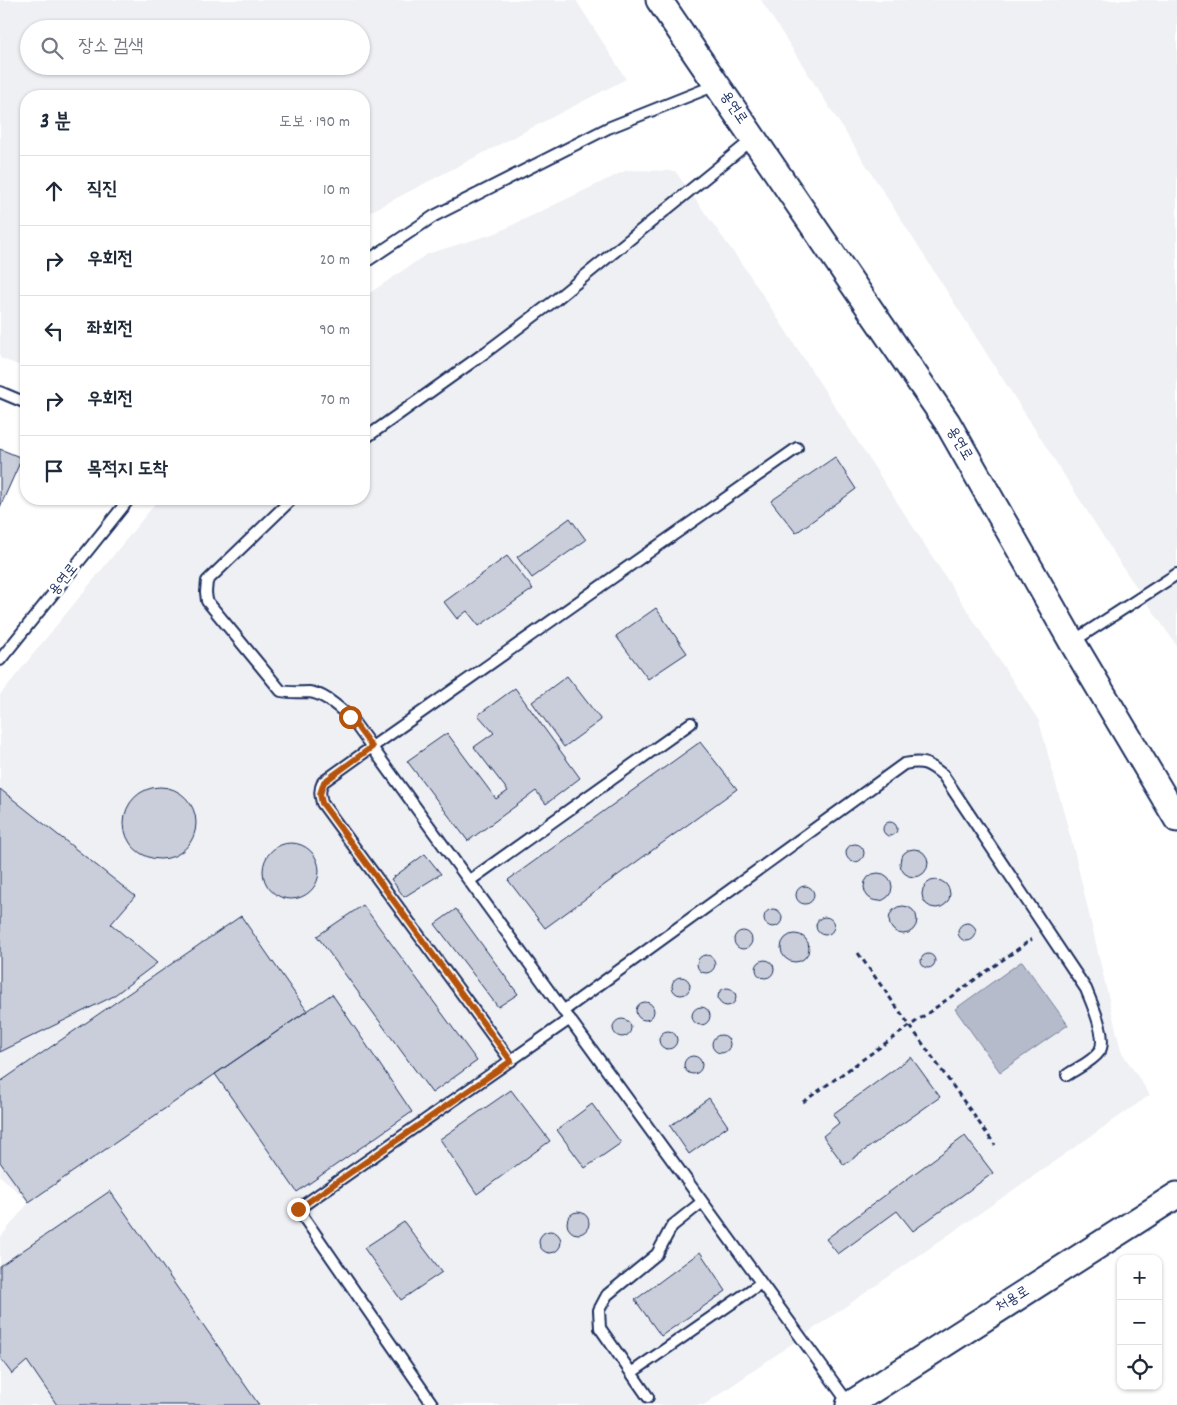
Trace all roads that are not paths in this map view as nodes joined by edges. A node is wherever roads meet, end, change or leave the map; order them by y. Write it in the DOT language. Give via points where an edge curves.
graph roads {
  1 [pos="660,0"];
  2 [pos="717,84"];
  3 [pos="754,138"];
  4 [pos="370,259"];
  5 [pos="0,392"];
  6 [pos="20,400"];
  7 [pos="370,435"];
  8 [pos="797,448"];
  9 [pos="124,505"];
  10 [pos="286,505"];
  11 [pos="1177,574"];
  12 [pos="1072,642"];
  13 [pos="0,660"];
  14 [pos="691,722"];
  15 [pos="372,747"];
  16 [pos="1177,819"];
  17 [pos="469,881"];
  18 [pos="567,1015"];
  19 [pos="511,1061"];
  20 [pos="1067,1075"];
  21 [pos="1177,1195"];
  22 [pos="702,1202"];
  23 [pos="761,1283"];
  24 [pos="631,1373"];
  25 [pos="648,1397"];
  26 [pos="433,1405"];
  27 [pos="849,1405"];
  1 -- 2 [label="street, 용연로"];
  2 -- 3 [label="street, 용연로"];
  2 -- 4 [label="lane, 용연로" via="608,128 434,216"];
  3 -- 7 [label="lane" via="554,301"];
  3 -- 12 [label="street, 용연로" via="947,422"];
  5 -- 6 [label="lane"];
  8 -- 15 [label="lane"];
  9 -- 13 [label="lane, 용연로"];
  10 -- 15 [label="lane" via="207,581 207,600 281,691 311,692 332,702 350,717"];
  11 -- 12 [label="lane"];
  12 -- 16 [label="street, 용연로"];
  14 -- 17 [label="lane"];
  15 -- 17 [label="lane"];
  15 -- 19 [label="lane" via="324,782 320,794 322,803"];
  17 -- 18 [label="lane"];
  18 -- 19 [label="lane"];
  18 -- 20 [label="lane" via="904,764 918,761 943,775 1086,989 1102,1039 1101,1051"];
  18 -- 22 [label="lane"];
  19 -- 26 [label="lane" via="298,1209"];
  21 -- 27 [label="street, 처용로"];
  22 -- 23 [label="lane"];
  22 -- 24 [label="lane" via="672,1226 657,1254 607,1295 599,1310 600,1328"];
  23 -- 24 [label="lane"];
  23 -- 27 [label="lane"];
  24 -- 25 [label="lane"];
}
